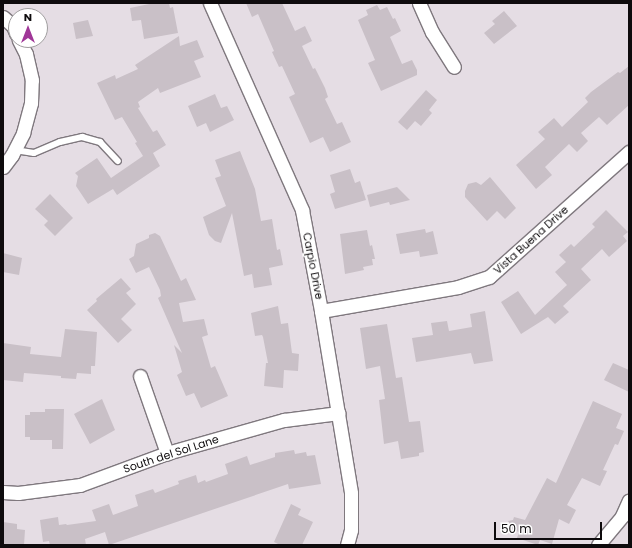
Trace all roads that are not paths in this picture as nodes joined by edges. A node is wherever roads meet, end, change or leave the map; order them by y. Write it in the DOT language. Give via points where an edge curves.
graph roads {
  1 [pos="210,3"];
  2 [pos="419,3"];
  3 [pos="23,48"];
  4 [pos="454,67"];
  5 [pos="14,150"];
  6 [pos="629,152"];
  7 [pos="118,161"];
  8 [pos="3,167"];
  9 [pos="321,311"];
  10 [pos="140,376"];
  11 [pos="338,413"];
  12 [pos="167,453"];
  13 [pos="3,492"];
  14 [pos="629,500"];
  15 [pos="347,545"];
  16 [pos="598,545"];
  1 -- 9 [label="street, Carpio Drive" via="302,210"];
  2 -- 4 [label="street" via="432,32"];
  3 -- 5 [label="street" via="32,80 31,103 23,133"];
  5 -- 7 [label="lane" via="34,153 60,142 82,138 100,142"];
  5 -- 8 [label="street"];
  6 -- 9 [label="street, Vista Buena Drive" via="489,277 458,287"];
  9 -- 11 [label="street, Carpio Drive"];
  10 -- 12 [label="street"];
  11 -- 12 [label="street, South del Sol Lane" via="284,420"];
  11 -- 15 [label="street, Carpio Drive" via="351,493 351,530"];
  12 -- 13 [label="street, South del Sol Lane" via="80,485 18,493"];
  14 -- 16 [label="street" via="622,516"];
}
